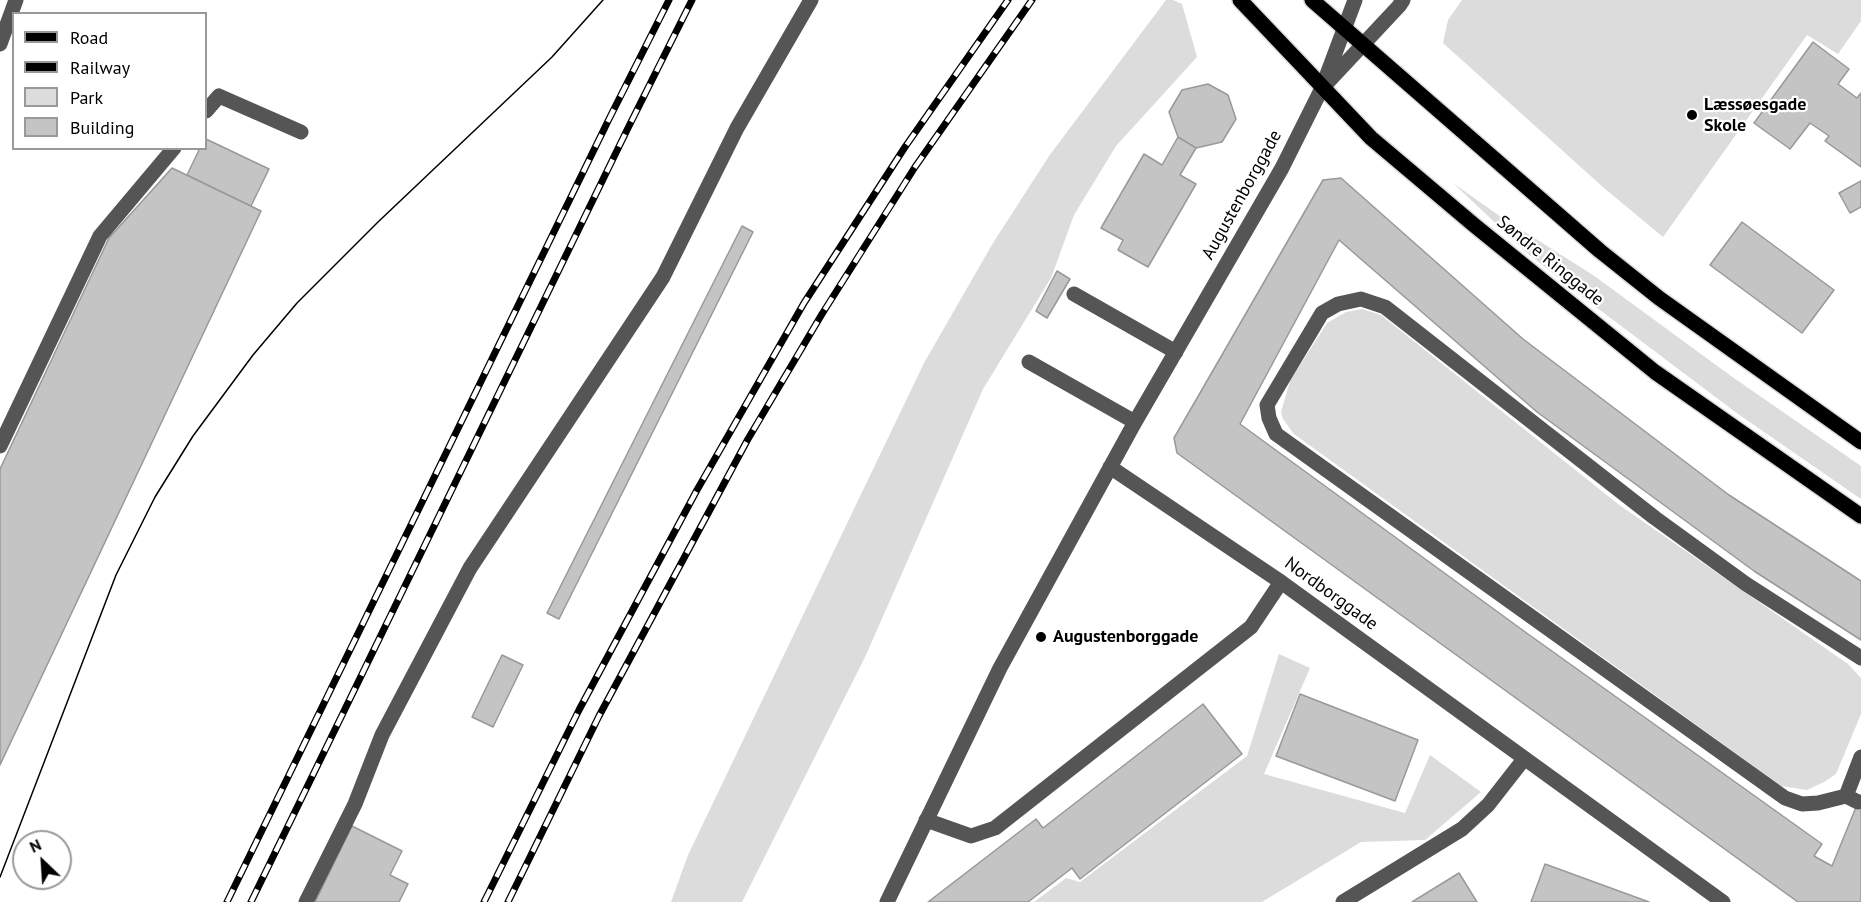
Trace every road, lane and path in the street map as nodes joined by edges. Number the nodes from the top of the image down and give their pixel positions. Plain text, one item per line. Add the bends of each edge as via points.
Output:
1 (16, 0) edge
2 (811, 0) edge
3 (1312, 0) edge
4 (1355, 0) edge
5 (1403, 0) edge
6 (1241, 1) edge
7 (1344, 29) junction
8 (0, 44) edge
9 (1362, 45) junction
10 (1322, 88) junction
11 (207, 110) edge
12 (301, 132) dead end
13 (172, 150) edge
14 (1074, 294) dead end
15 (1176, 352) junction
16 (1029, 362) dead end
17 (1135, 422) junction
18 (1861, 442) edge
19 (0, 446) edge
20 (1110, 467) junction
21 (1861, 516) edge
22 (1281, 582) junction
23 (1861, 658) edge
24 (1861, 757) edge
25 (1524, 759) junction
26 (926, 820) junction
27 (306, 902) edge
28 (887, 902) edge
29 (1343, 902) edge
30 (1723, 902) edge

1 - 8 street
2 - 27 street via 737,128 663,277 470,568 382,735 355,804
3 - 7 main road
4 - 7 street, Augustenborggade
5 - 9 street
6 - 10 main road, Søndre Ringgade
7 - 9 main road
7 - 10 street, Augustenborggade
9 - 10 street
9 - 18 main road via 1659,298
10 - 15 street, Augustenborggade via 1282,168
10 - 21 main road, Søndre Ringgade via 1371,138 1655,372
11 - 12 street via 219,96
13 - 19 street via 100,236
14 - 15 street
15 - 17 street, Augustenborggade
16 - 17 street
17 - 20 street, Augustenborggade
20 - 22 street, Nordborggade
20 - 26 street, Augustenborggade via 1000,668
22 - 25 street, Nordborggade
22 - 26 street via 1251,627 995,828 971,836
23 - 24 street via 1746,584 1655,518 1385,307 1361,299 1338,304 1322,313 1267,405 1276,434 1785,798 1802,804 1852,799
25 - 29 street via 1488,805 1462,829
25 - 30 street, Nordborggade
26 - 28 street, Augustenborggade

